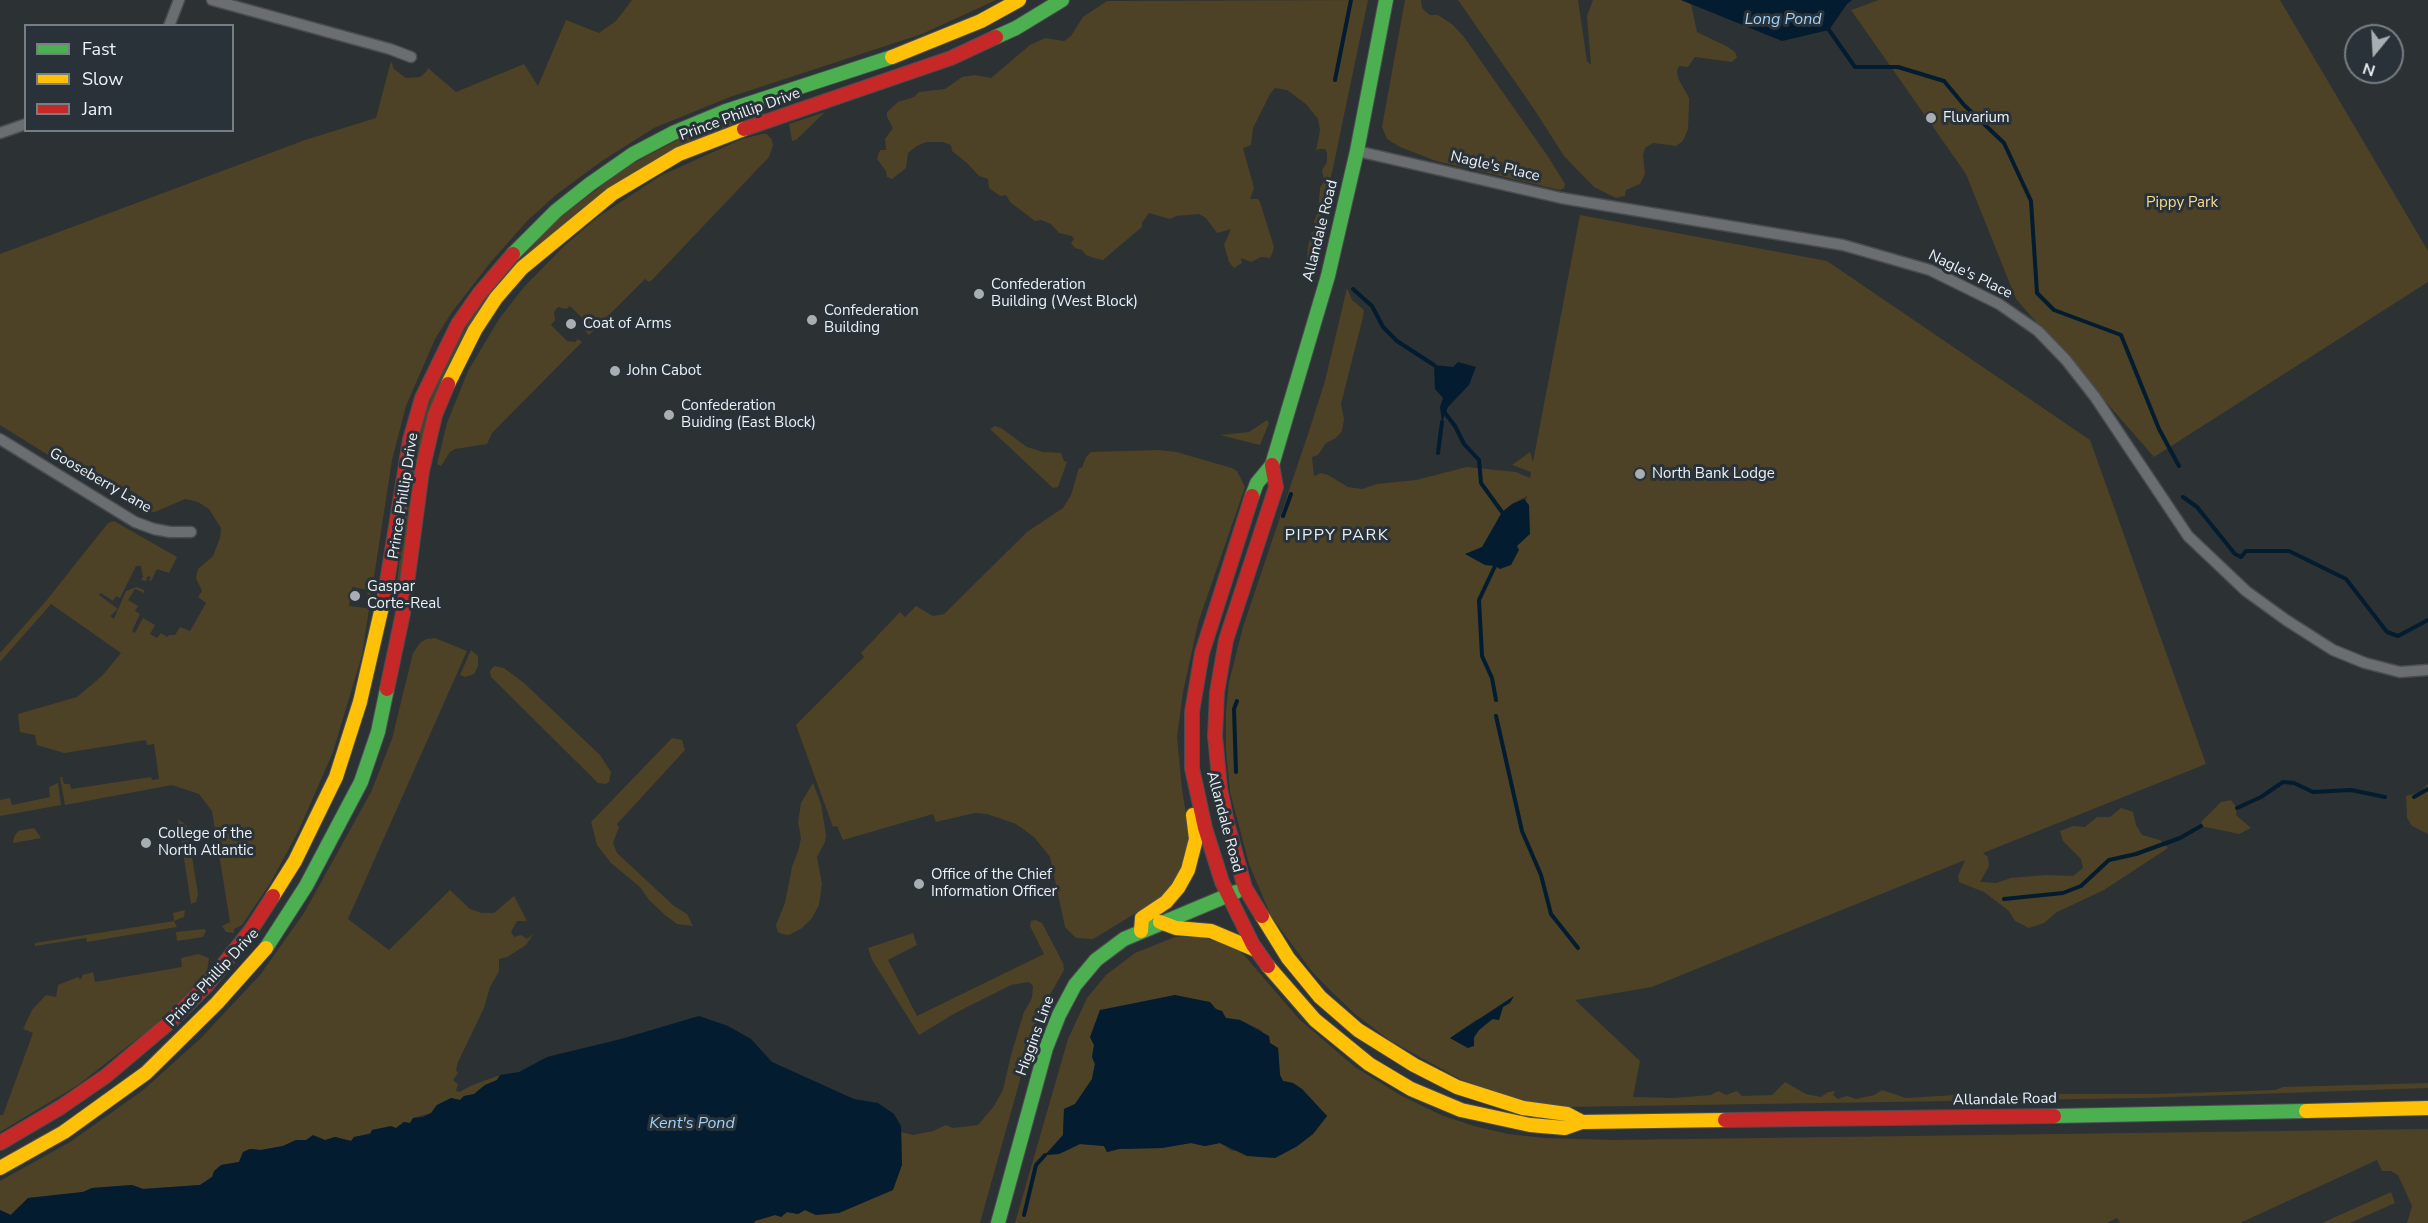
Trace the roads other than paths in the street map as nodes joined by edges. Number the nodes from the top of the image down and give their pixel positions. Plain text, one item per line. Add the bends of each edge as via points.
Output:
1 (179, 0) edge
2 (212, 0) edge
3 (1019, 0) edge
4 (1062, 0) edge
5 (1386, 0) edge
6 (170, 24) edge
7 (411, 57) dead end
8 (24, 125) edge
9 (0, 134) edge
10 (1357, 151) junction
11 (0, 439) edge
12 (1272, 465) junction
13 (190, 532) dead end
14 (2428, 670) edge
15 (1192, 768) junction
16 (1245, 888) junction
17 (1227, 895) junction
18 (1160, 922) junction
19 (1142, 931) junction
20 (1257, 950) junction
21 (2428, 1108) edge
22 (1582, 1122) junction
23 (0, 1143) edge
24 (0, 1168) edge
25 (998, 1223) edge

1 - 6 street
2 - 7 street
3 - 23 main road, Prince Phillip Drive via 939,39 726,111 673,133 633,154 590,184 522,244 451,334 422,398 410,440 385,596 360,702 336,777 295,861 251,930 207,986 170,1023 106,1076
4 - 24 main road, Prince Phillip Drive via 1016,28 951,58 679,154 612,194 522,268 475,330 435,415 422,471 403,613 378,732 361,782 306,886 261,955 146,1073 64,1132
5 - 10 main road, Allandale Road
8 - 9 street
10 - 12 main road, Allandale Road via 1328,276
10 - 14 street, Nagle's Place via 1561,198 1843,245 1930,270 1999,304 2038,331 2095,397 2188,536 2246,591 2333,650 2400,672
11 - 13 street, Gooseberry Lane via 135,522 162,531
12 - 15 main road, Allandale Road via 1255,489 1206,636 1192,712
12 - 16 main road, Allandale Road via 1276,488 1226,640 1217,703 1215,736 1222,805
15 - 17 main road, Allandale Road via 1205,828
15 - 19 main road via 1188,776 1196,830 1194,850 1184,880 1166,902 1142,918
16 - 17 main road, Higgins Line
16 - 22 main road, Allandale Road via 1288,958 1320,997 1358,1030 1457,1087 1523,1108 1568,1114
17 - 18 main road, Higgins Line
17 - 20 main road, Allandale Road
18 - 19 main road, Higgins Line
18 - 20 main road via 1176,928 1211,931
19 - 25 main road, Higgins Line via 1096,960 1075,985 1059,1015 1046,1048
20 - 22 main road, Allandale Road via 1315,1020 1369,1064 1411,1089 1461,1110 1508,1121 1565,1128
21 - 22 main road, Allandale Road

